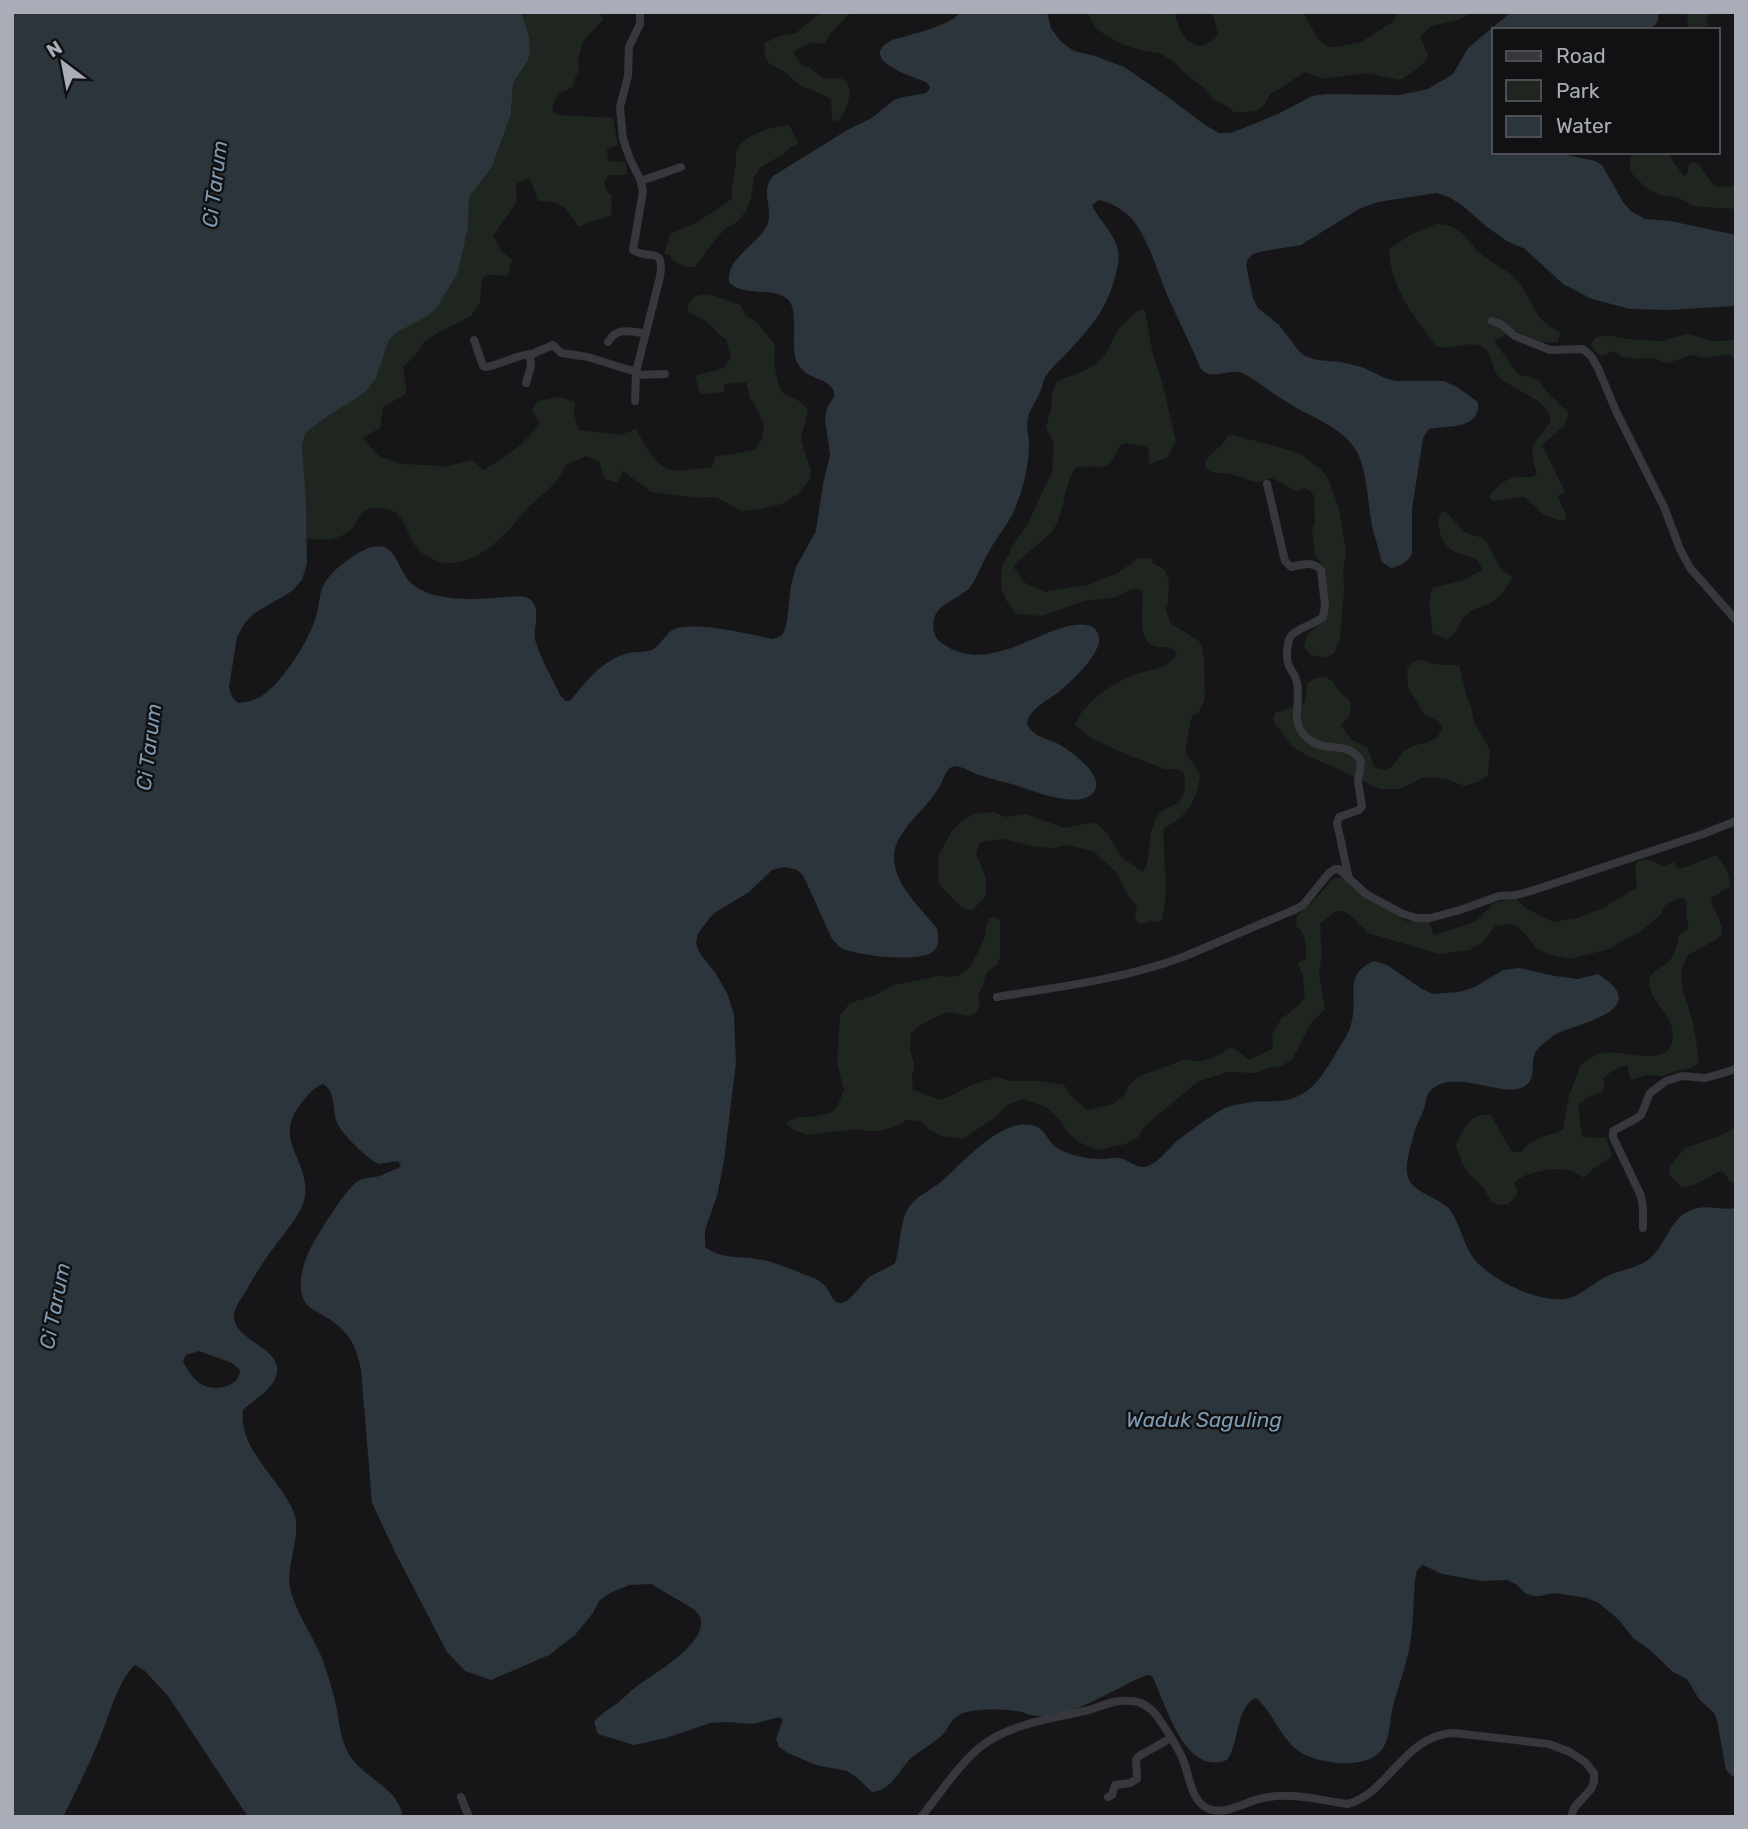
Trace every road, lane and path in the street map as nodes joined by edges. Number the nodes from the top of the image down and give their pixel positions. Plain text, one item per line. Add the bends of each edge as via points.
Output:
1 (639, 12) edge
2 (681, 167) dead end
3 (641, 181) junction
4 (1492, 321) dead end
5 (645, 332) junction
6 (474, 340) dead end
7 (608, 342) dead end
8 (531, 354) junction
9 (636, 374) junction
10 (665, 374) dead end
11 (526, 383) dead end
12 (635, 401) dead end
13 (1267, 484) dead end
14 (1736, 620) edge
15 (1736, 821) edge
16 (1349, 879) junction
17 (997, 997) dead end
18 (1736, 1069) edge
19 (1643, 1228) dead end
20 (1171, 1738) junction
21 (461, 1797) dead end
22 (1108, 1797) dead end
23 (469, 1817) edge
24 (921, 1817) edge
25 (1571, 1817) edge

1 - 3 street via 620,107 625,147
2 - 3 street
3 - 5 street via 632,250 660,257 662,263
4 - 14 street via 1515,336 1550,349 1583,349 1591,356 1690,568
5 - 7 street via 618,331
5 - 9 street
6 - 8 street via 485,367
8 - 9 street via 554,345 561,353 589,357
8 - 11 street
9 - 10 street
9 - 12 street
13 - 16 street via 1284,561 1292,567 1314,564 1321,570 1323,617 1290,638 1287,661 1298,685 1297,723 1313,742 1349,749 1361,761 1362,806 1339,817 1337,823
15 - 16 street via 1531,891 1430,918 1401,913
16 - 17 street via 1339,869 1332,870 1296,909 1164,964
18 - 19 street via 1706,1079 1671,1078 1650,1093 1641,1115 1613,1131 1641,1196
20 - 22 street via 1139,1756 1137,1779 1116,1784
20 - 24 street via 1150,1708 1129,1700 1042,1721 979,1748
20 - 25 street via 1196,1797 1204,1807 1216,1811 1293,1795 1354,1803 1409,1754 1441,1734 1549,1744 1579,1757 1594,1773 1591,1789
21 - 23 street

